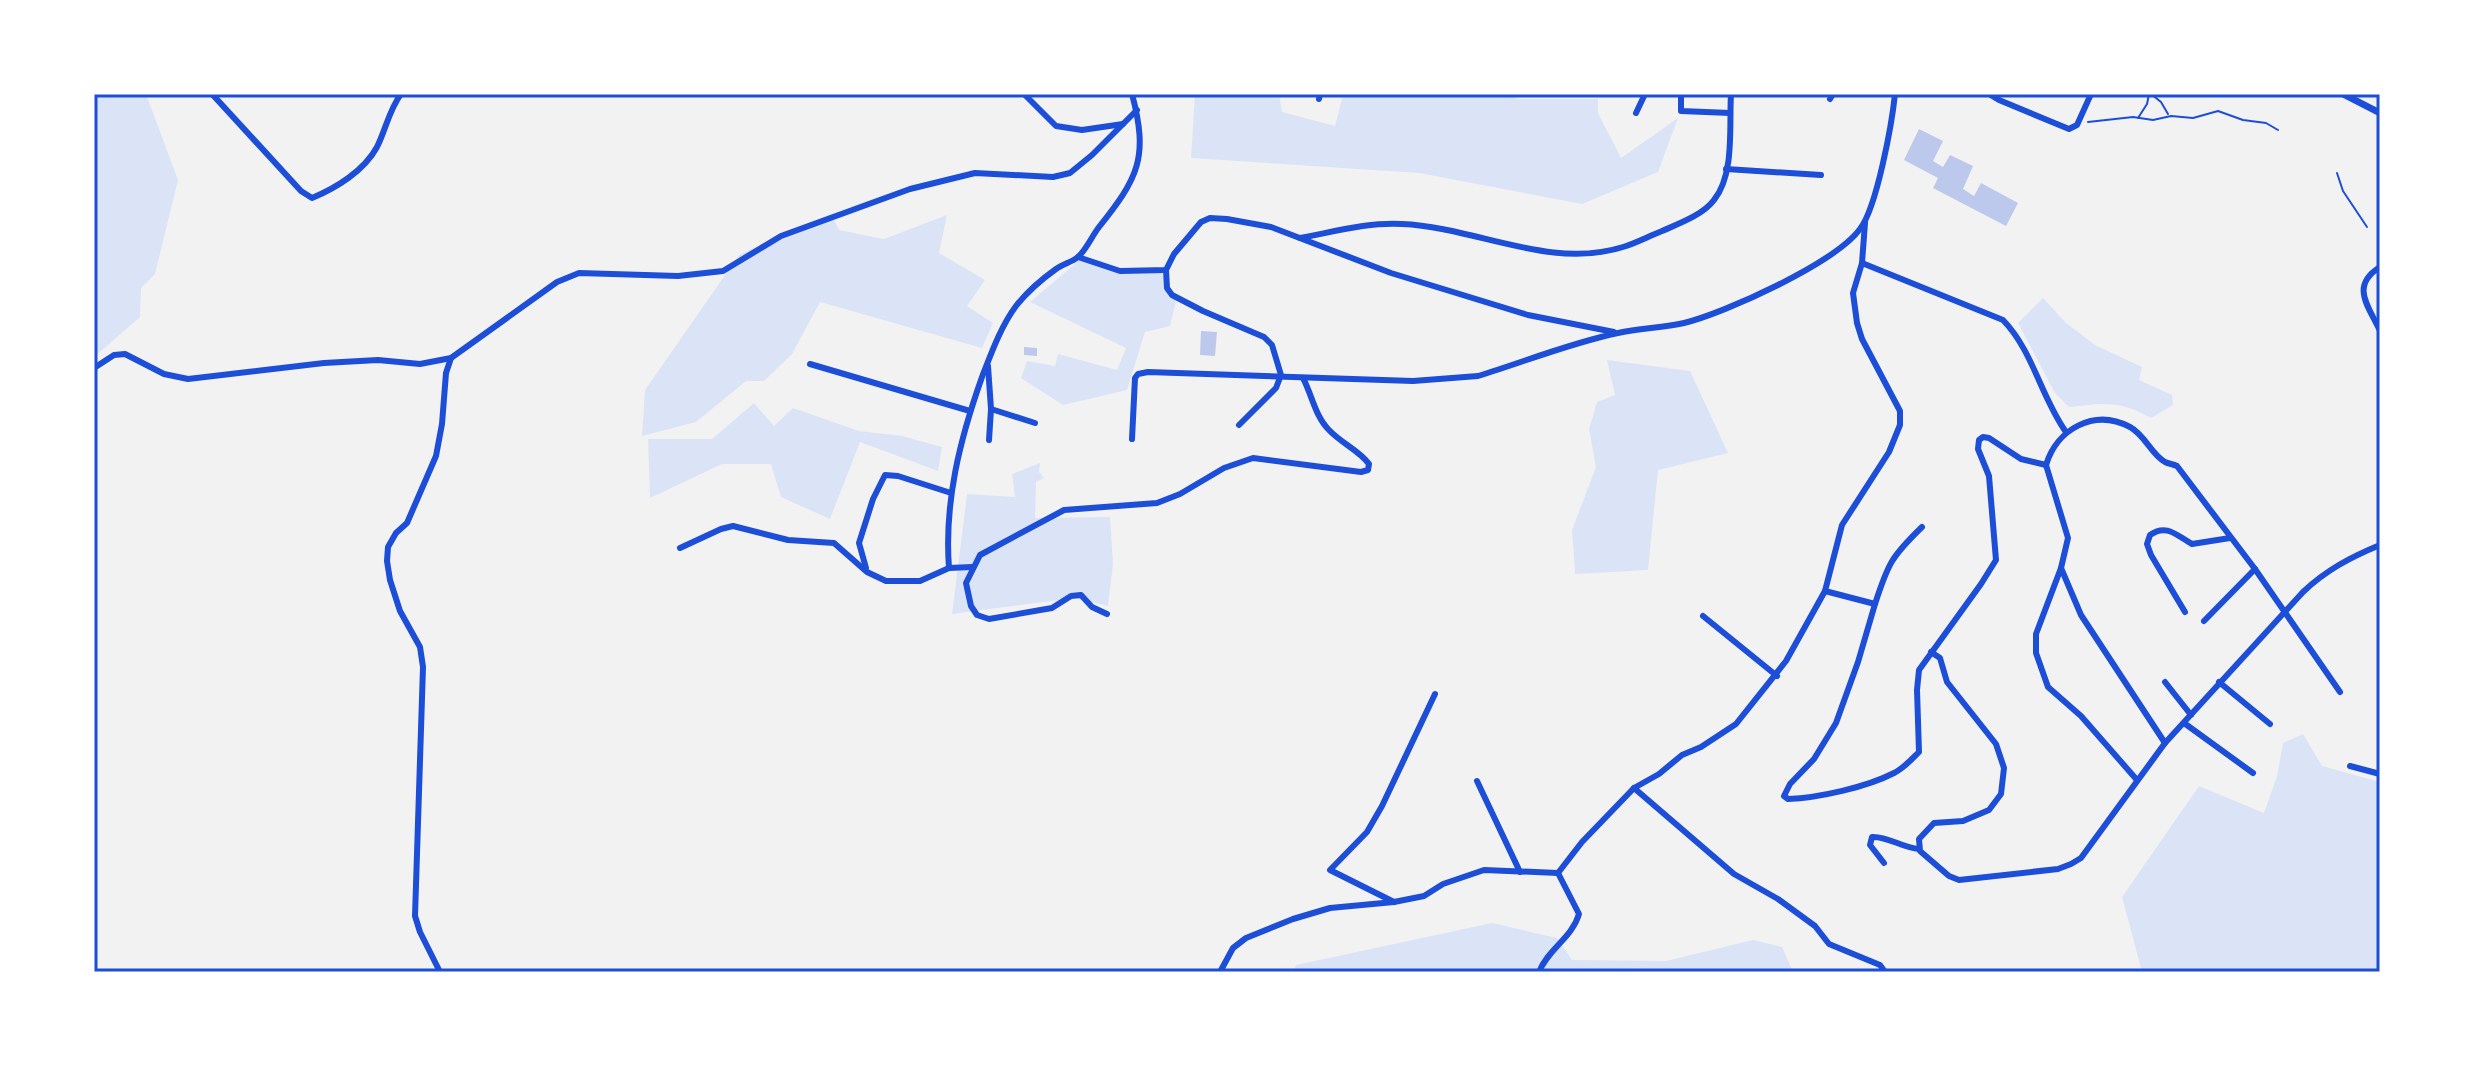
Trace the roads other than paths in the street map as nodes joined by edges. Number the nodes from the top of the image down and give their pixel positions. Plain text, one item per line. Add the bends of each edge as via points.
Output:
1 (212, 94) edge
2 (389, 94) edge
3 (1024, 94) edge
4 (1132, 94) edge
5 (1645, 94) edge
6 (1681, 94) edge
7 (1731, 94) edge
8 (1895, 94) edge
9 (1989, 94) edge
10 (2091, 94) edge
11 (2343, 94) edge
12 (400, 96) edge
13 (1137, 110) junction
14 (1636, 113) dead end
15 (1730, 113) junction
16 (2380, 113) edge
17 (1123, 124) junction
18 (1726, 169) junction
19 (1821, 175) dead end
20 (1866, 219) junction
21 (1299, 238) junction
22 (1078, 257) junction
23 (1862, 263) junction
24 (2380, 267) edge
25 (1166, 270) junction
26 (2380, 331) edge
27 (1618, 333) junction
28 (451, 358) junction
29 (987, 363) junction
30 (810, 364) dead end
31 (94, 368) edge
32 (1281, 375) junction
33 (1303, 378) junction
34 (991, 409) junction
35 (970, 411) junction
36 (1035, 423) dead end
37 (1239, 425) dead end
38 (2066, 432) junction
39 (1132, 439) dead end
40 (989, 440) dead end
41 (2046, 465) junction
42 (951, 493) junction
43 (1922, 527) dead end
44 (2230, 538) junction
45 (2380, 545) edge
46 (680, 548) dead end
47 (972, 567) junction
48 (949, 568) junction
49 (2061, 568) junction
50 (2255, 569) junction
51 (867, 572) junction
52 (1825, 591) junction
53 (1875, 604) junction
54 (2185, 612) dead end
55 (2285, 613) junction
56 (1107, 614) dead end
57 (1703, 616) dead end
58 (2204, 621) dead end
59 (1931, 652) junction
60 (1777, 676) junction
61 (2165, 682) dead end
62 (2219, 682) junction
63 (2340, 692) dead end
64 (1435, 694) dead end
65 (2191, 715) junction
66 (2184, 723) junction
67 (2270, 724) dead end
68 (2165, 743) junction
69 (2350, 766) dead end
70 (2253, 773) dead end
71 (2380, 774) edge
72 (2137, 780) junction
73 (1477, 781) dead end
74 (1634, 788) junction
75 (1919, 849) junction
76 (1884, 863) dead end
77 (1520, 872) junction
78 (1558, 873) junction
79 (1394, 902) junction
80 (440, 972) edge
81 (1220, 972) edge
82 (1539, 972) edge
83 (1885, 972) edge

1 - 12 street via 312,198 363,165 377,148
2 - 12 street
3 - 17 street via 1056,126 1082,130
4 - 13 street
5 - 14 street
6 - 15 street via 1681,111
7 - 15 street
8 - 20 street
9 - 10 street via 2065,128 2079,122
11 - 16 street
13 - 17 street
13 - 22 street via 1139,163 1134,178
15 - 18 street
17 - 28 street via 1070,173 975,173 910,189 781,236 723,271 678,276 579,273 557,282
18 - 19 street
18 - 21 street via 1714,201 1622,248 1559,253 1380,223
20 - 23 street
20 - 27 street via 1831,253 1750,299 1700,319
21 - 25 street via 1271,227 1210,218 1189,235
21 - 27 street via 1528,315
22 - 25 street via 1120,271
22 - 29 street via 1015,307
23 - 38 street via 2002,319 2018,339
23 - 52 street via 1853,293 1857,323 1900,411 1900,425 1889,452 1842,525
24 - 26 street via 2365,279 2363,290
25 - 32 street via 1172,295 1269,340
27 - 33 street via 1478,376 1413,381
28 - 31 street via 420,364 324,363 188,379 164,374 125,354
28 - 80 street via 436,456 412,514 388,547 387,561 400,611 420,647 415,916
29 - 34 street
29 - 35 street
30 - 35 street
32 - 33 street
32 - 37 street via 1276,388
32 - 39 street via 1138,374
33 - 47 street via 1322,422 1366,459 1368,470 1247,459 1157,503 1064,510 980,555
34 - 36 street
34 - 40 street
35 - 42 street
38 - 41 street
38 - 44 street via 2103,419 2133,429 2164,461 2177,466
41 - 49 street via 2068,538
41 - 59 street via 2021,459 1989,438 1979,440 1978,452 1989,476 1996,560
42 - 48 street
42 - 51 street via 885,475 859,543
43 - 53 street via 1895,553
44 - 50 street
44 - 54 street via 2192,544 2170,531 2150,535 2151,555
45 - 55 street via 2323,574
46 - 51 street via 721,529 742,527 788,540 834,543
47 - 48 street
47 - 56 street via 966,583 977,615 989,619 1033,612 1081,595
48 - 51 street via 920,581 886,581
49 - 68 street via 2081,615
49 - 72 street via 2036,634 2039,665 2051,691 2081,716
50 - 55 street
50 - 58 street
52 - 53 street
52 - 60 street
53 - 59 street via 1836,723 1814,759 1790,784 1786,798 1879,779 1912,760 1919,748 1918,674
55 - 62 street
55 - 63 street
57 - 60 street
59 - 75 street via 1940,658 1947,682 1996,744 2004,778 2001,794 1989,810 1963,821 1934,823 1921,835
60 - 74 street via 1736,724
61 - 65 street
62 - 65 street
62 - 67 street
64 - 79 street via 1367,832 1330,870
65 - 66 street
66 - 68 street
66 - 70 street
68 - 72 street
69 - 71 street
72 - 75 street via 2081,858 2063,868 1955,880
73 - 77 street
74 - 78 street
74 - 83 street via 1734,874 1815,926 1829,944 1867,958
75 - 76 street via 1873,836 1870,845
77 - 78 street
77 - 79 street via 1484,870 1424,896
78 - 82 street via 1579,914 1573,930
79 - 81 street via 1330,908 1293,919 1246,938 1233,948

